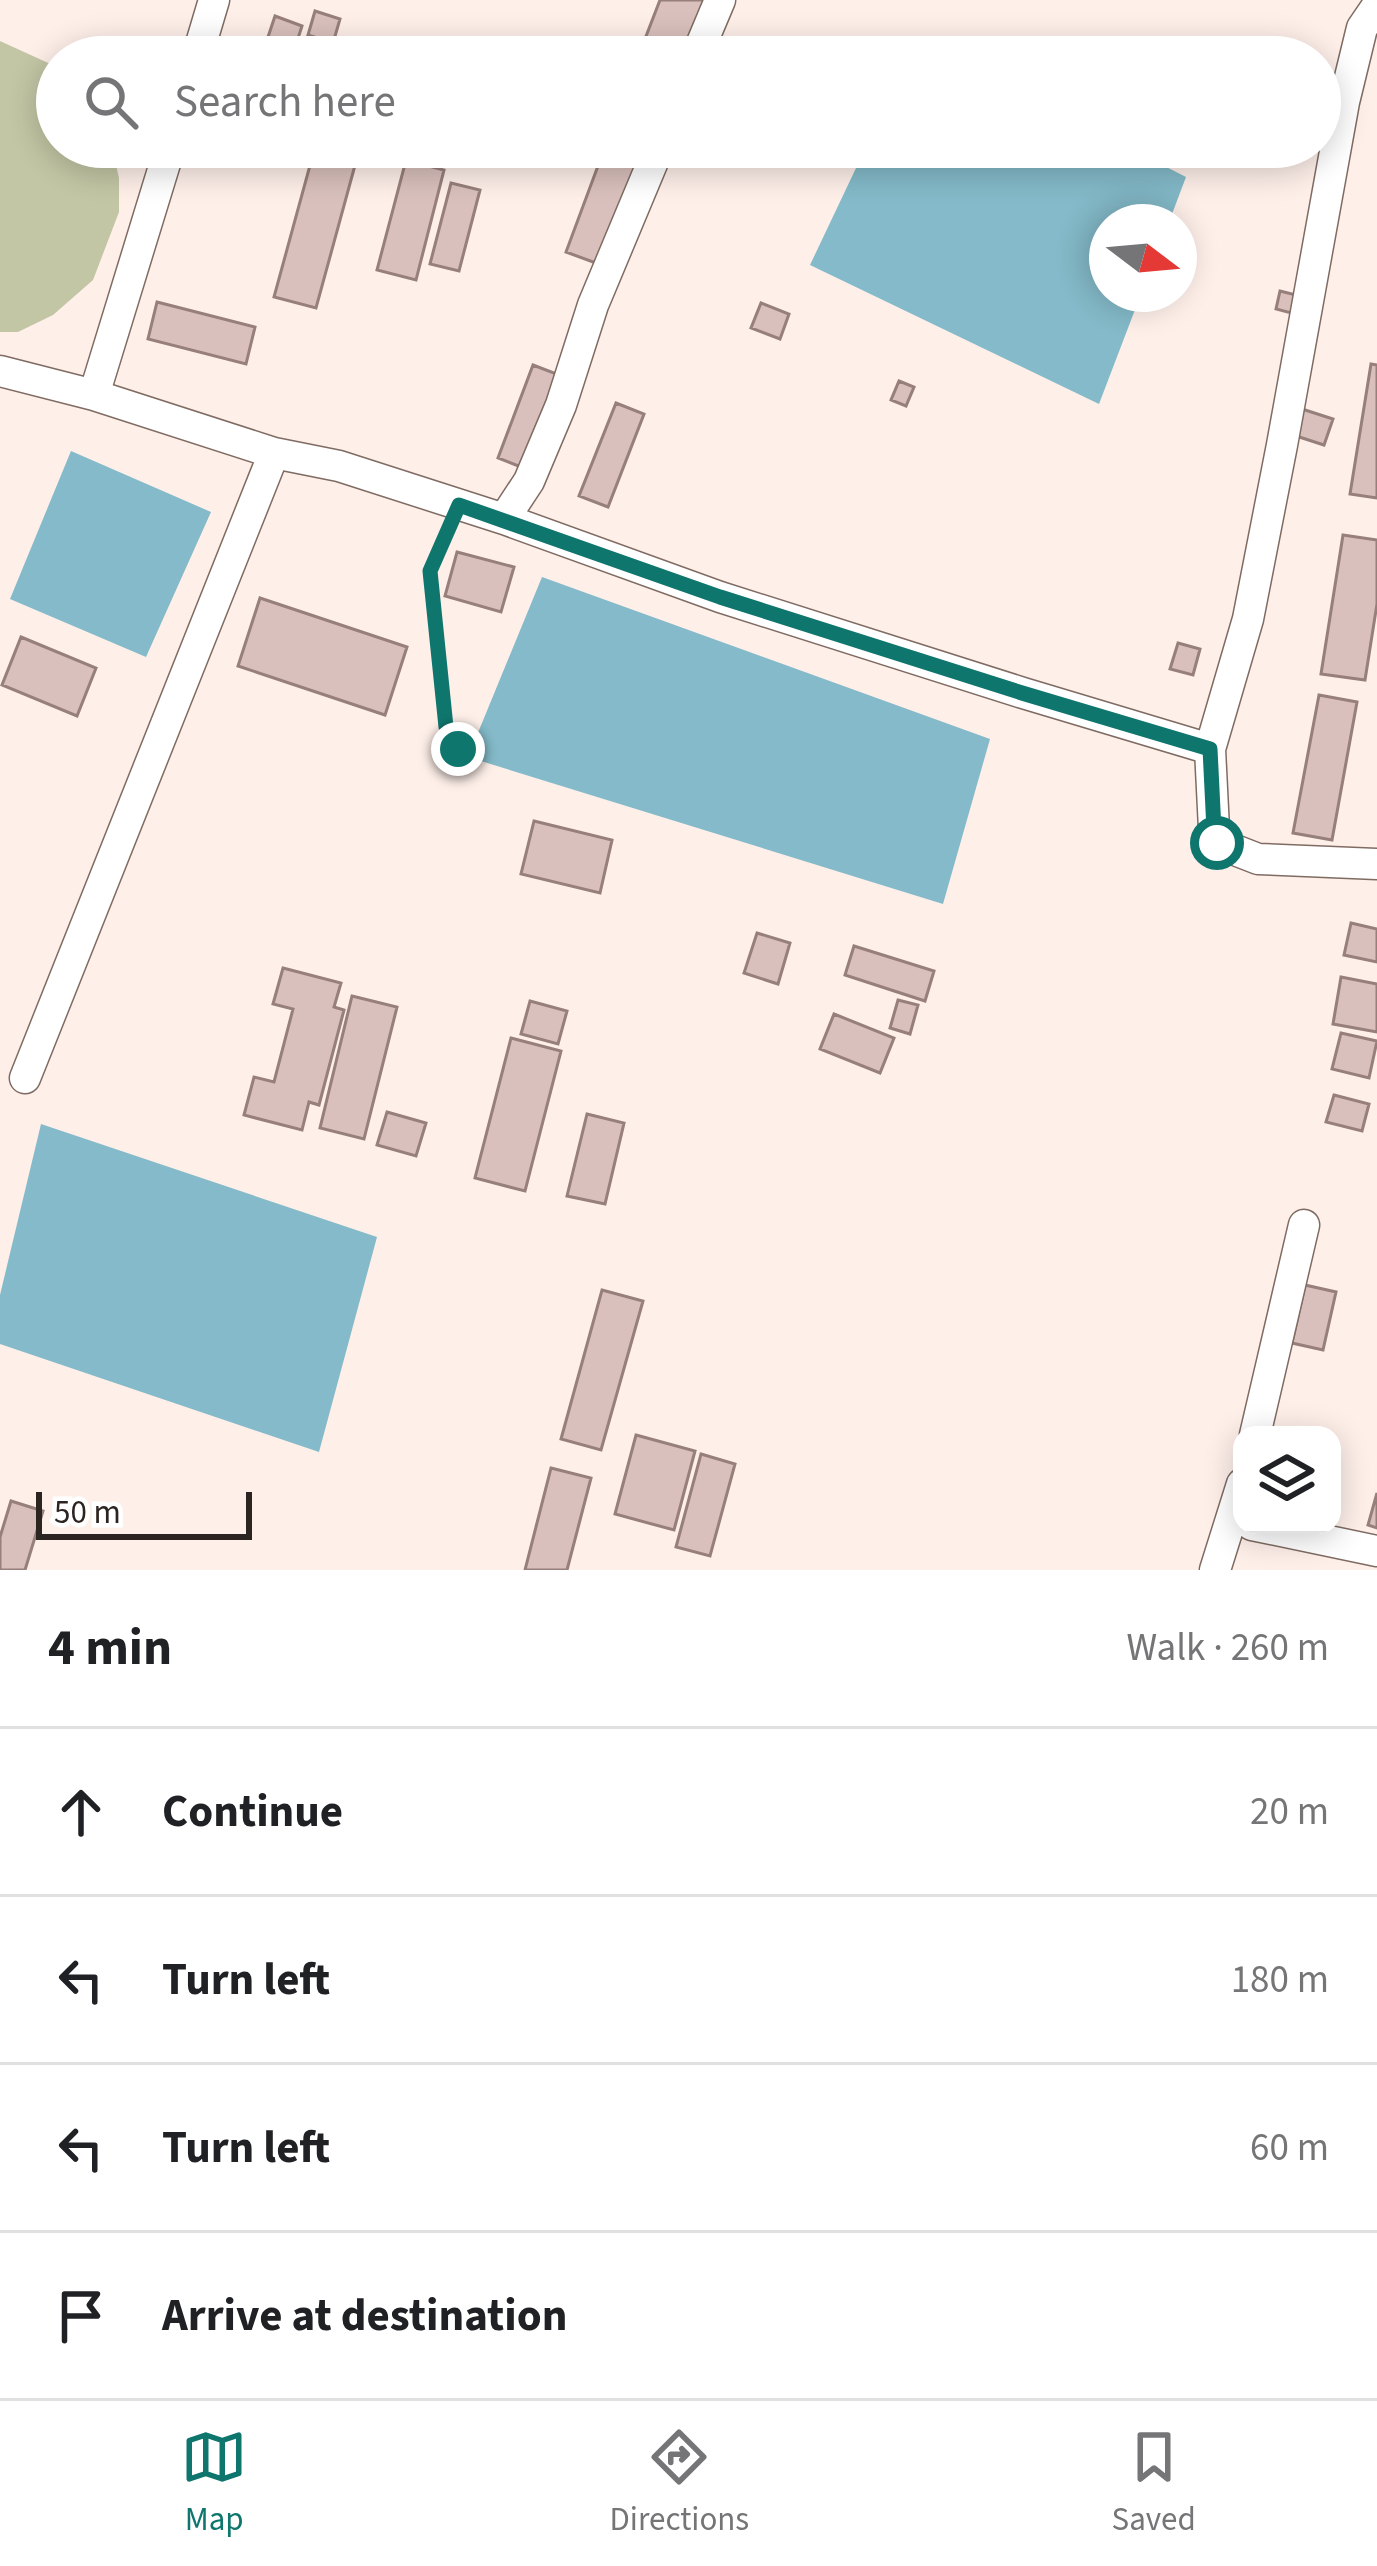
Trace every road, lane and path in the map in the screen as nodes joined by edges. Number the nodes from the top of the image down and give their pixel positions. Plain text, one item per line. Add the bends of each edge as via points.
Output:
1 (214, 0) edge
2 (720, 0) edge
3 (1377, 5) edge
4 (203, 36) edge
5 (705, 36) edge
6 (1341, 119) edge
7 (164, 168) edge
8 (650, 168) edge
9 (1332, 168) edge
10 (0, 371) edge
11 (94, 395) junction
12 (274, 453) junction
13 (459, 505) junction
14 (504, 519) junction
15 (458, 749) dead end
16 (1210, 749) junction
17 (1377, 864) edge
18 (25, 1078) dead end
19 (1304, 1225) dead end
20 (1257, 1426) edge
21 (1236, 1534) edge
22 (1295, 1534) edge
23 (1377, 1551) edge
24 (1215, 1570) edge

1 - 4 street
2 - 5 street
3 - 6 street via 1362,28
7 - 11 street
8 - 14 street via 529,481
9 - 16 street via 1248,619
10 - 11 street
11 - 12 street
12 - 13 street
12 - 18 street
13 - 14 street
13 - 15 path via 430,571 446,727
14 - 16 street via 720,597
16 - 17 street via 1217,843 1258,859
19 - 20 street
21 - 24 street
22 - 23 street

